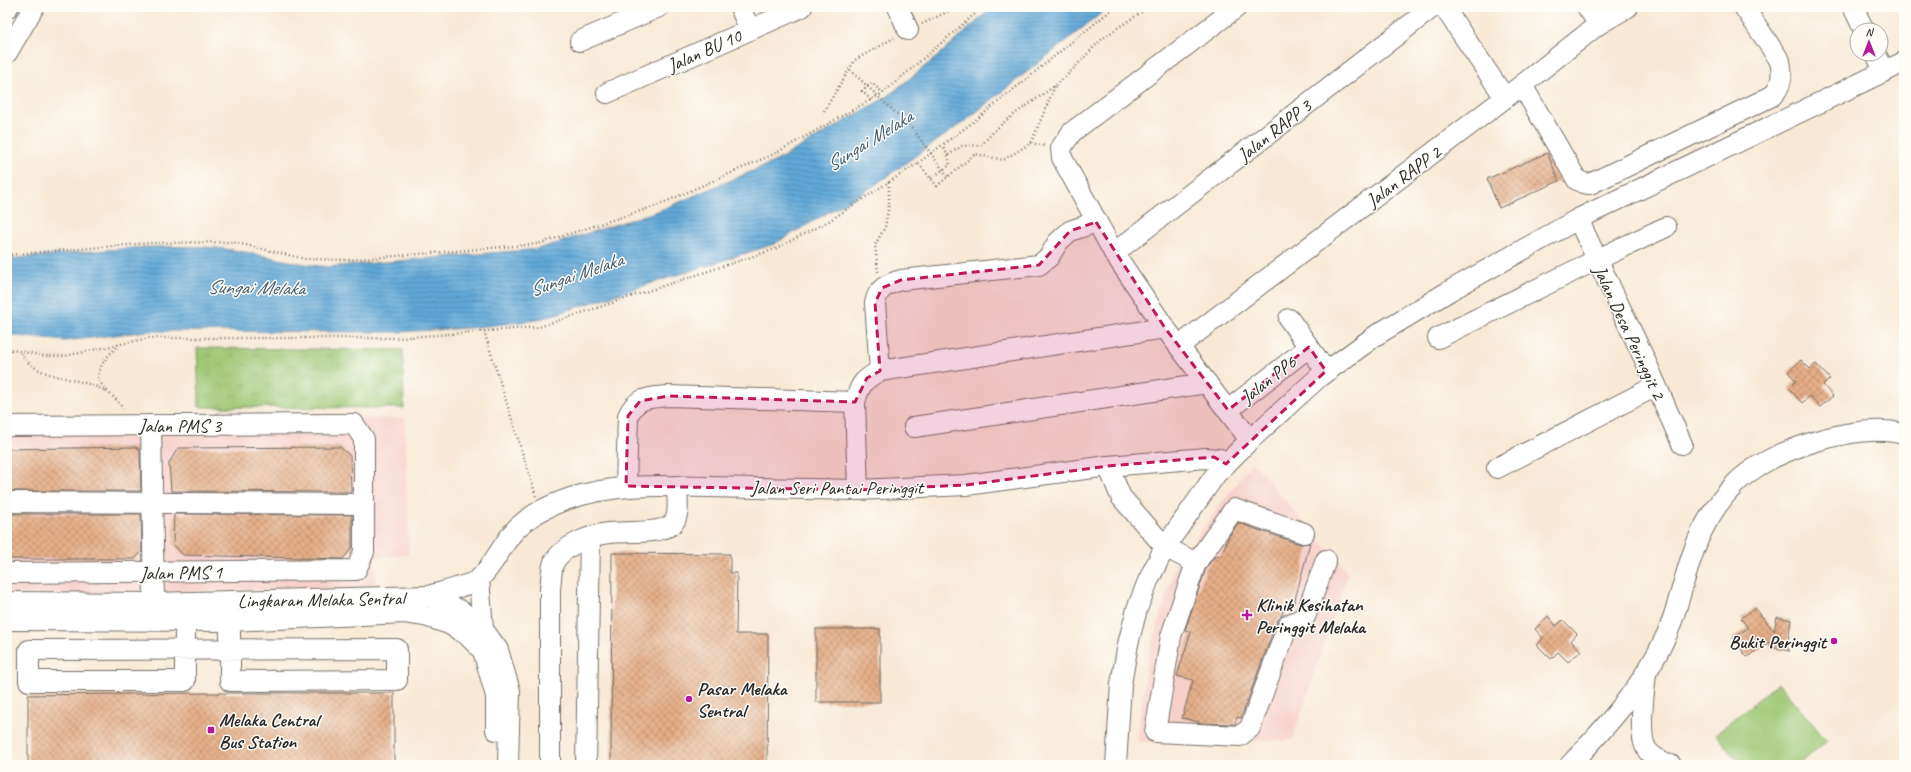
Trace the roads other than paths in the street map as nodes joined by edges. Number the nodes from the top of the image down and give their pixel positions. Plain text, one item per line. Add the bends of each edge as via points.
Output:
1 (34, 7) edge
2 (659, 7) edge
3 (740, 7) edge
4 (802, 7) edge
5 (898, 7) edge
6 (1237, 7) edge
7 (1433, 7) edge
8 (1444, 7) edge
9 (1587, 7) edge
10 (1628, 7) edge
11 (1744, 7) edge
12 (1853, 7) edge
13 (1860, 22) edge
14 (1599, 24) junction
15 (750, 30) junction
16 (908, 30) road end
17 (580, 41) dead end
18 (7, 53) edge
19 (1904, 62) edge
20 (1880, 63) edge
21 (1522, 86) junction
22 (607, 94) dead end
23 (1505, 98) junction
24 (1578, 219) junction
25 (1096, 222) junction
26 (1666, 227) dead end
27 (1114, 253) junction
28 (1596, 260) junction
29 (1290, 319) dead end
30 (1165, 328) junction
31 (1438, 338) dead end
32 (1179, 346) junction
33 (1309, 347) junction
34 (880, 371) junction
35 (1326, 371) junction
36 (1206, 383) junction
37 (1656, 386) junction
38 (855, 402) junction
39 (1228, 410) junction
40 (151, 425) junction
41 (7, 426) edge
42 (914, 427) dead end
43 (1904, 434) edge
44 (1250, 440) junction
45 (1682, 444) dead end
46 (1226, 464) junction
47 (1108, 466) junction
48 (1497, 468) dead end
49 (626, 486) junction
50 (677, 486) junction
51 (858, 490) junction
52 (7, 502) edge
53 (152, 502) junction
54 (363, 504) junction
55 (1304, 533) dead end
56 (590, 539) junction
57 (1165, 547) junction
58 (1326, 560) dead end
59 (1196, 563) junction
60 (153, 572) junction
61 (7, 573) edge
62 (480, 580) junction
63 (429, 596) junction
64 (7, 602) edge
65 (154, 603) junction
66 (7, 620) edge
67 (185, 621) junction
68 (230, 621) junction
69 (483, 629) junction
70 (185, 650) junction
71 (230, 650) junction
72 (1646, 672) junction
73 (496, 765) edge
74 (508, 765) edge
75 (550, 765) edge
76 (586, 765) edge
77 (1116, 765) edge
78 (1570, 765) edge
79 (1671, 765) edge

1 - 18 street
2 - 17 street
3 - 15 street
4 - 15 street, Jalan BU 10
5 - 16 street
6 - 25 street via 1065,140 1062,158
7 - 27 street, Jalan RAPP 3
8 - 23 street
9 - 14 street
10 - 14 street, Jalan RAPP 2
11 - 21 street via 1780,61 1782,81 1778,91 1590,184 1577,180
12 - 13 street
14 - 21 street, Jalan RAPP 2
15 - 22 street, Jalan BU 10
19 - 20 street
20 - 24 street
21 - 23 street, Jalan RAPP 2
23 - 32 street, Jalan RAPP 2
24 - 28 street, Jalan Desa Peringgit 2
24 - 35 street via 1378,334
25 - 27 street
25 - 34 street via 1070,231 1058,242 1049,257 1038,265 901,280 882,288 875,303
26 - 28 street
27 - 30 street
28 - 31 street
28 - 37 street, Jalan Desa Peringgit 2
29 - 33 street
30 - 32 street
30 - 34 street
32 - 36 street
33 - 35 street
33 - 39 street, Jalan PP6
34 - 38 street via 867,378 859,388
35 - 44 street
36 - 39 street
36 - 42 street
37 - 45 street, Jalan Desa Peringgit 2
37 - 48 street
38 - 49 street via 668,396 640,401 628,416
38 - 51 street
39 - 44 street
40 - 41 street, Jalan PMS 3
40 - 53 street
40 - 54 street, Jalan PMS 3 via 354,424 364,439
43 - 72 street via 1887,430 1840,434 1798,447 1764,463 1738,481 1717,504 1702,531 1667,634
44 - 46 street
46 - 47 street, Jalan Seri Pantai Peringgit via 1214,457
46 - 57 street via 1216,474
47 - 51 street, Jalan Seri Pantai Peringgit via 966,485
47 - 57 street via 1122,497
49 - 50 street, Jalan Seri Pantai Peringgit
49 - 62 street, Jalan Seri Pantai Peringgit via 576,497 531,517 513,533
50 - 51 street, Jalan Seri Pantai Peringgit
50 - 56 street via 677,514 669,527 659,530 608,533
52 - 53 street
53 - 54 street
53 - 60 street
54 - 60 street, Jalan PMS 1 via 364,552 356,570
55 - 59 street via 1234,509
56 - 75 street via 567,548 554,563 550,589
56 - 76 street
57 - 59 street
57 - 77 street via 1137,609 1128,644 1121,684
58 - 59 street via 1305,617 1288,625 1250,728 1240,736 1156,732 1171,636
60 - 61 street, Jalan PMS 1
60 - 65 street
62 - 63 street
62 - 69 street
63 - 65 street, Lingkaran Melaka Sentral
63 - 69 street, Lingkaran Melaka Sentral via 460,610
64 - 65 street, Lingkaran Melaka Sentral
66 - 67 street, Lingkaran Melaka Sentral
67 - 68 street, Lingkaran Melaka Sentral
67 - 70 street
68 - 71 street
68 - 73 street, Lingkaran Melaka Sentral via 405,613 425,616 448,624 467,635 482,651 496,696
69 - 74 street, Lingkaran Melaka Sentral via 498,650 510,691
70 - 70 street via 29,650 29,681 185,681
70 - 71 street
71 - 71 street via 230,681 396,680 396,649
72 - 78 street via 1616,715
72 - 79 street via 1642,738 1647,751

